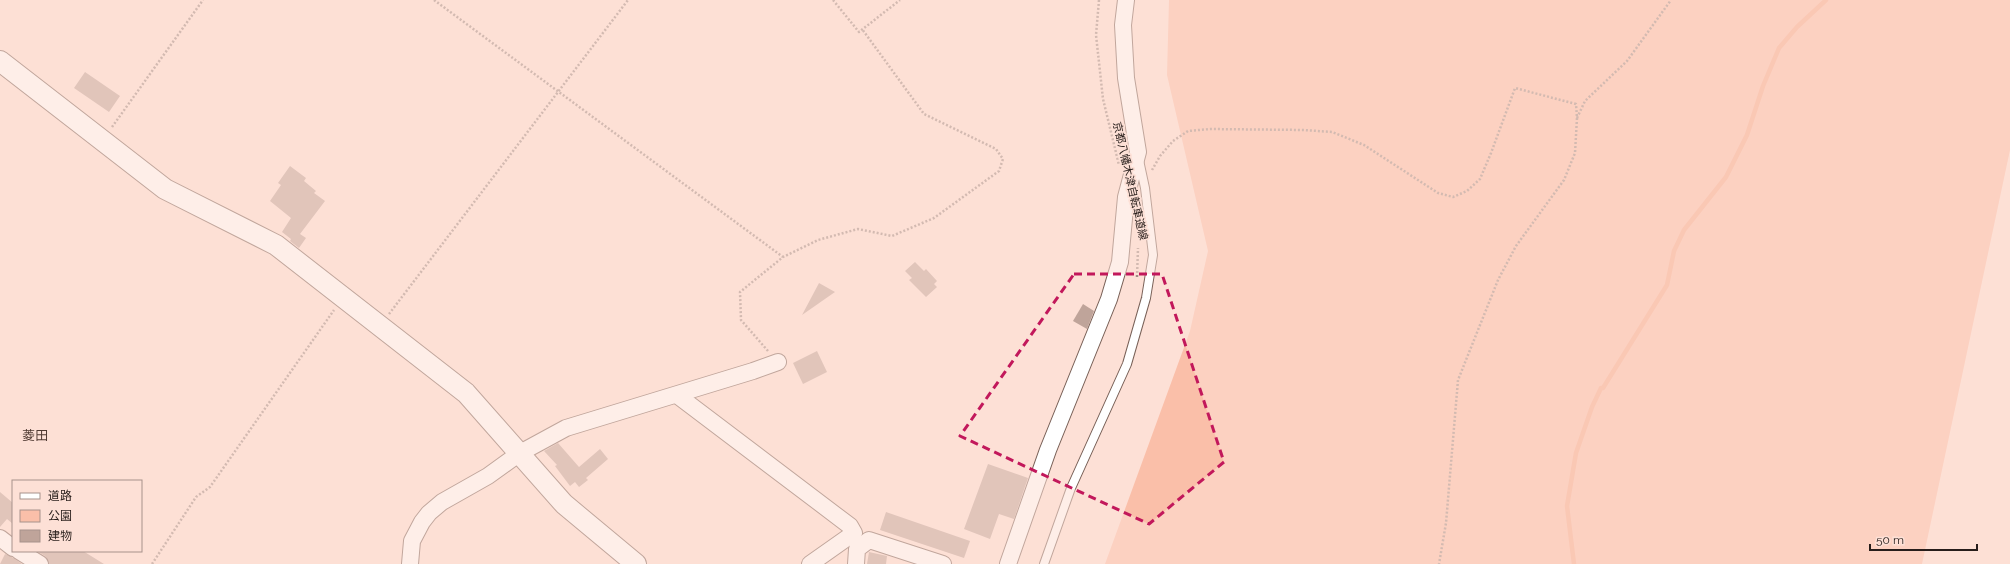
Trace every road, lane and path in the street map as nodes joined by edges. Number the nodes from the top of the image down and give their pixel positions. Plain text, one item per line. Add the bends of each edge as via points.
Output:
1 (203, 0) edge
2 (434, 0) edge
3 (628, 0) edge
4 (833, 0) edge
5 (900, 0) edge
6 (1099, 0) edge
7 (1126, 0) edge
8 (1671, 0) edge
9 (862, 29) junction
10 (0, 61) edge
11 (558, 92) junction
12 (1577, 118) junction
13 (102, 141) junction
14 (1138, 152) junction
15 (1119, 167) dead end
16 (1145, 188) junction
17 (1138, 242) dead end
18 (783, 257) junction
19 (1137, 284) dead end
20 (343, 297) junction
21 (380, 326) junction
22 (778, 362) joint
23 (677, 395) junction
24 (520, 453) junction
25 (854, 533) junction
26 (869, 540) junction
27 (21, 552) edge
28 (40, 564) edge
29 (152, 564) edge
30 (410, 564) edge
31 (636, 564) edge
32 (810, 564) edge
33 (856, 564) edge
34 (943, 564) edge
35 (1008, 564) edge
36 (1044, 564) edge
37 (1439, 564) edge

1 - 13 path
2 - 11 path
3 - 11 path
4 - 9 path via 859,32
5 - 9 path
6 - 15 path, 京都八幡木津自転車道線 via 1096,35 1103,99
7 - 14 street via 1123,25 1126,78
8 - 12 path via 1627,61 1585,101
9 - 18 path via 924,114 996,148 1003,159 999,171 934,218 892,236 858,229 818,240
10 - 13 street
11 - 18 path
11 - 21 path
12 - 16 path via 1576,104 1515,88 1480,179 1467,191 1453,197 1438,194 1364,145 1332,132 1304,130 1188,131 1173,141 1160,156
12 - 37 path via 1575,153 1564,180 1516,246 1498,280 1458,380 1446,523
13 - 20 street via 164,189 276,245
14 - 16 lane
14 - 35 street via 1126,197 1120,262 1109,298 1048,450
16 - 36 lane via 1152,255 1146,298 1127,364 1071,488
17 - 19 path, 京都八幡木津自転車道線
18 - 22 path via 740,292 741,320
20 - 21 street
20 - 29 path via 210,487 196,497
21 - 24 street via 466,393
22 - 23 street
23 - 24 street via 566,428
23 - 25 street via 850,526
24 - 30 street via 488,476 442,502 429,513 412,541
24 - 31 street via 564,504
25 - 26 street
25 - 32 street
26 - 33 street via 857,549
26 - 34 street
27 - 28 street

